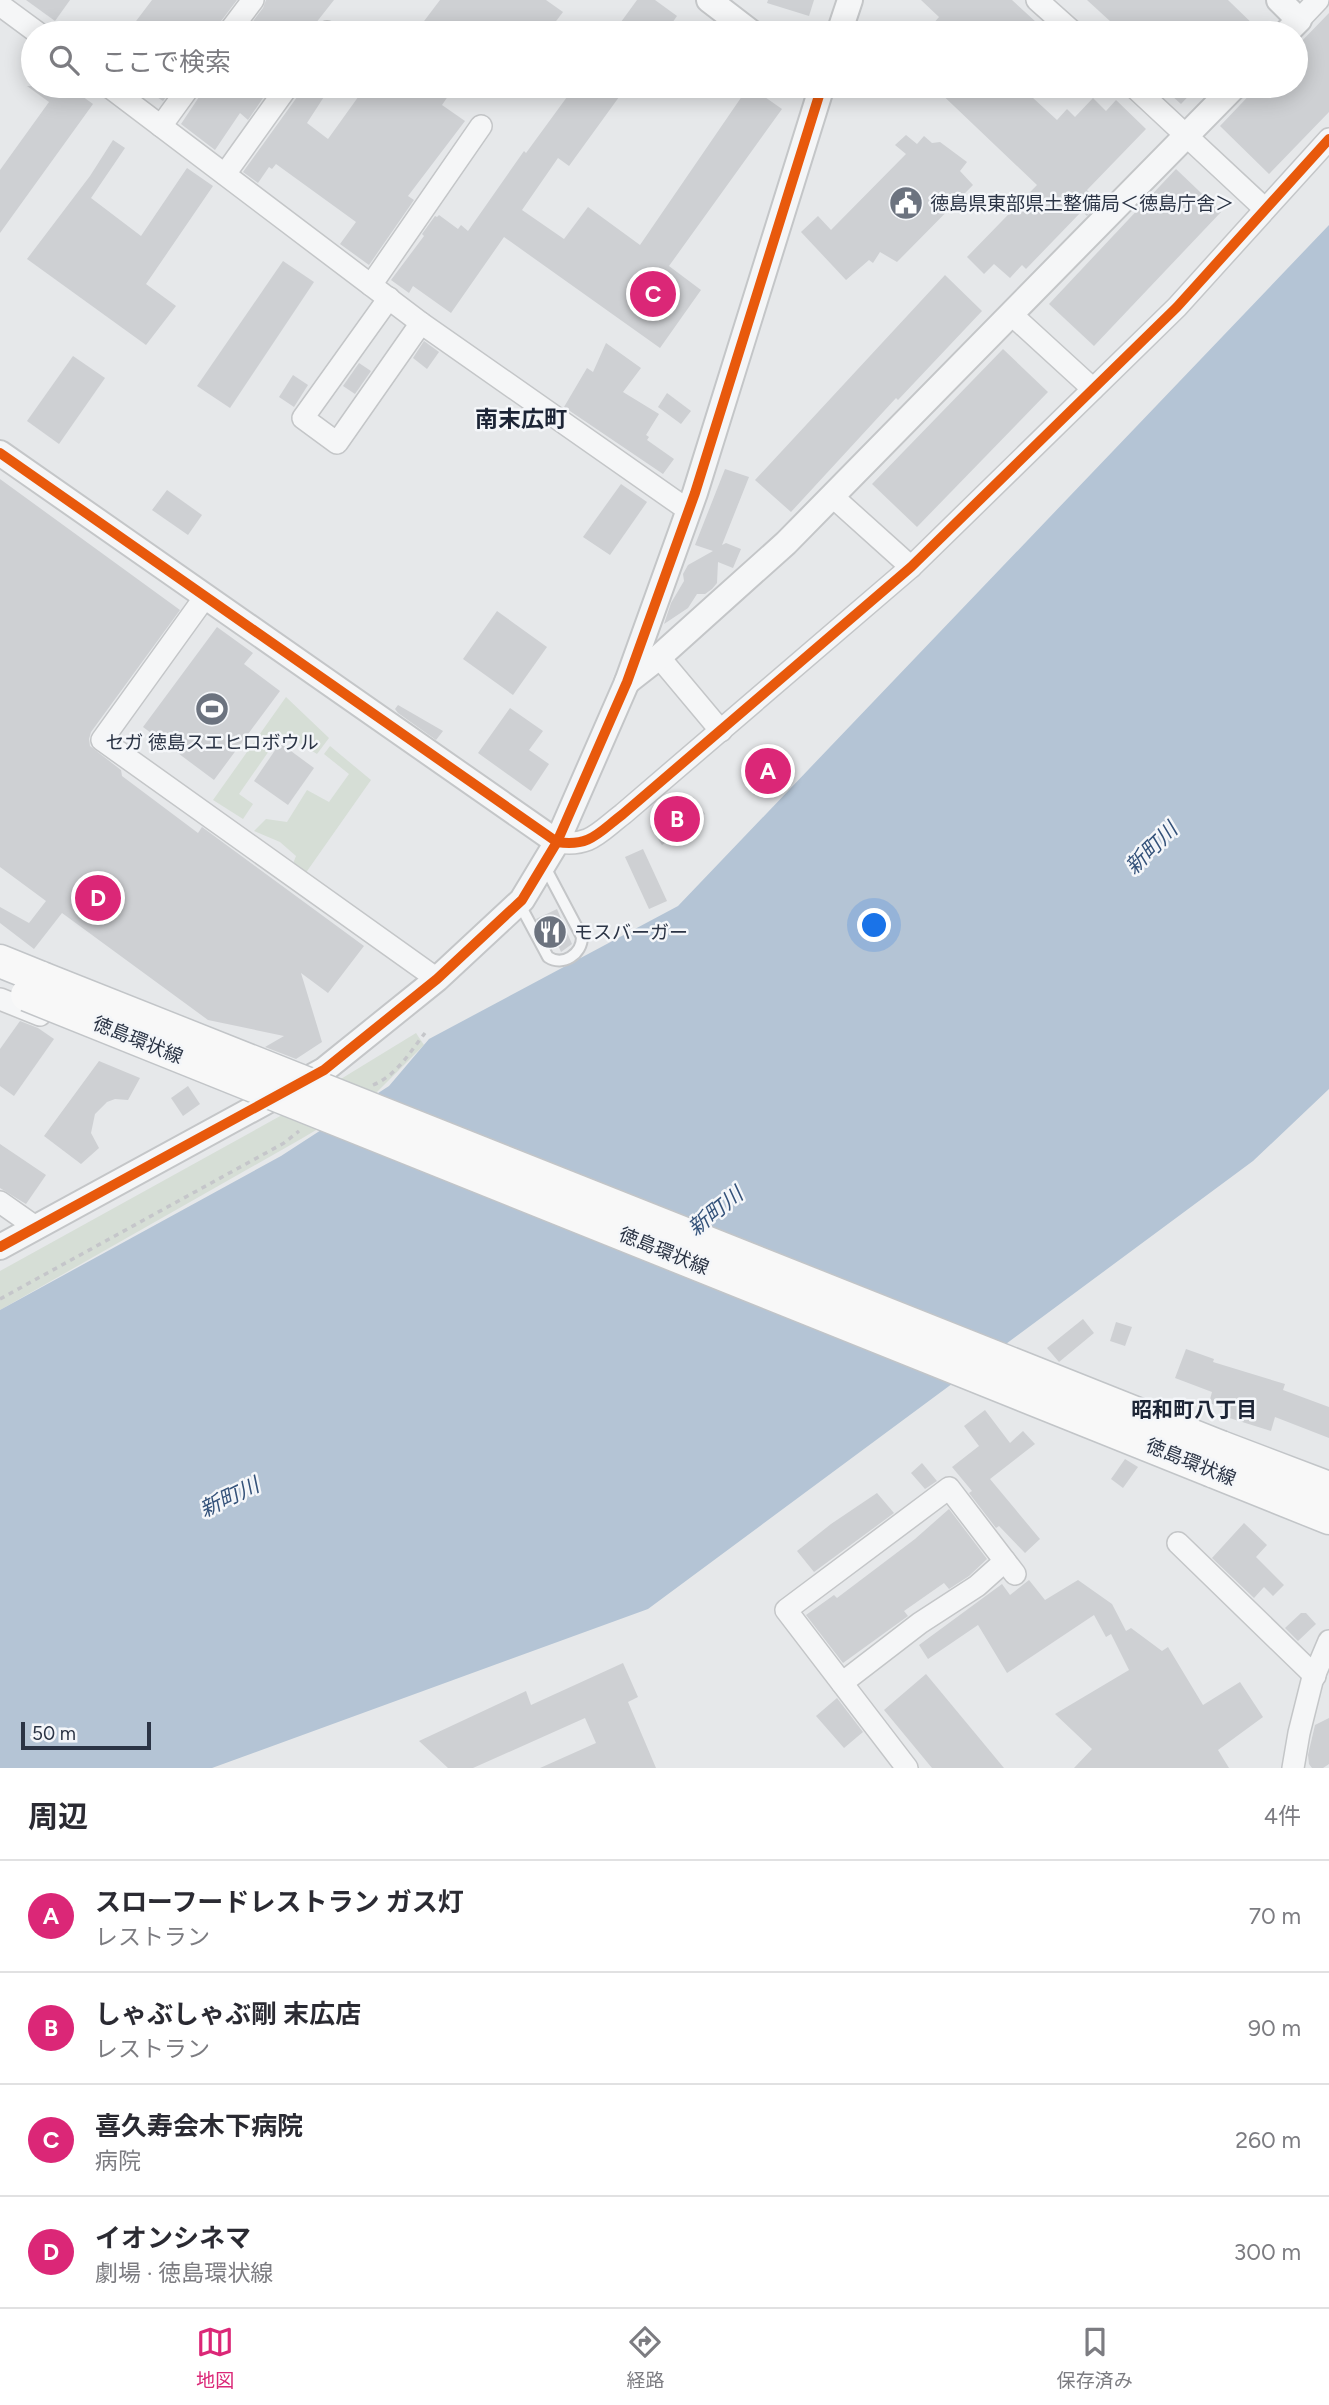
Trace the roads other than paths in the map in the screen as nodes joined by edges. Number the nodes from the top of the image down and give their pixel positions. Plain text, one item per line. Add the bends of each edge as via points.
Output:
1 (253, 0) edge
2 (709, 0) edge
3 (850, 0) edge
4 (1037, 0) edge
5 (1279, 0) edge
6 (1318, 0) edge
7 (0, 5) edge
8 (22, 21) edge
9 (237, 21) edge
10 (736, 21) edge
11 (843, 21) edge
12 (1061, 21) edge
13 (1290, 21) edge
14 (1299, 21) edge
15 (124, 98) edge
16 (181, 98) edge
17 (279, 98) edge
18 (818, 98) edge
19 (1146, 98) edge
20 (1223, 98) edge
21 (160, 126) junction
22 (481, 126) dead end
23 (1187, 134) junction
24 (1329, 139) edge
25 (225, 174) junction
26 (1265, 209) junction
27 (371, 285) junction
28 (389, 298) junction
29 (1011, 314) junction
30 (421, 323) junction
31 (1093, 389) junction
32 (0, 453) edge
33 (832, 496) junction
34 (688, 510) junction
35 (911, 567) junction
36 (205, 597) junction
37 (659, 657) junction
38 (627, 682) junction
39 (721, 731) junction
40 (556, 842) junction
41 (543, 865) junction
42 (519, 904) junction
43 (0, 951) edge
44 (0, 961) edge
45 (437, 979) junction
46 (71, 984) junction
47 (0, 985) edge
48 (0, 999) edge
49 (58, 1022) junction
50 (256, 1083) junction
51 (284, 1093) junction
52 (0, 1202) edge
53 (37, 1228) junction
54 (0, 1247) edge
55 (1329, 1488) edge
56 (1329, 1518) edge
57 (1178, 1543) dead end
58 (1329, 1641) edge
59 (1315, 1675) junction
60 (842, 1683) junction
61 (903, 1767) edge
62 (1293, 1768) edge

1 - 9 street
2 - 10 street
3 - 11 street
4 - 12 street
5 - 13 street
6 - 14 street
7 - 8 street
15 - 21 street
16 - 21 street
17 - 25 street
18 - 34 street
19 - 23 street
20 - 23 street
21 - 25 street
22 - 27 street
23 - 26 street
23 - 29 street
24 - 26 street
25 - 27 street
26 - 31 street via 1177,307
27 - 28 street
28 - 30 street
28 - 30 street via 303,418 337,443
29 - 31 street
29 - 33 street
30 - 34 street
31 - 35 street
32 - 36 street
33 - 35 street
33 - 37 street
34 - 38 street
35 - 39 street
36 - 40 street
36 - 45 street via 102,740
37 - 38 street
37 - 39 street
38 - 40 street
39 - 40 street via 588,841
40 - 41 street
41 - 42 street
41 - 42 lane via 582,937 576,954 562,961 548,957
42 - 45 street
43 - 46 street
44 - 55 main road, 徳島環状線, bridge
45 - 51 street via 324,1070
46 - 49 street
46 - 50 street via 154,1020
47 - 56 main road, 徳島環状線, bridge
48 - 49 street
49 - 50 street via 143,1052
50 - 51 street
51 - 53 street
52 - 53 street
53 - 54 street
57 - 59 street
58 - 59 street
59 - 62 street
60 - 60 street via 920,1623 1010,1568 949,1488 786,1610
60 - 61 street

